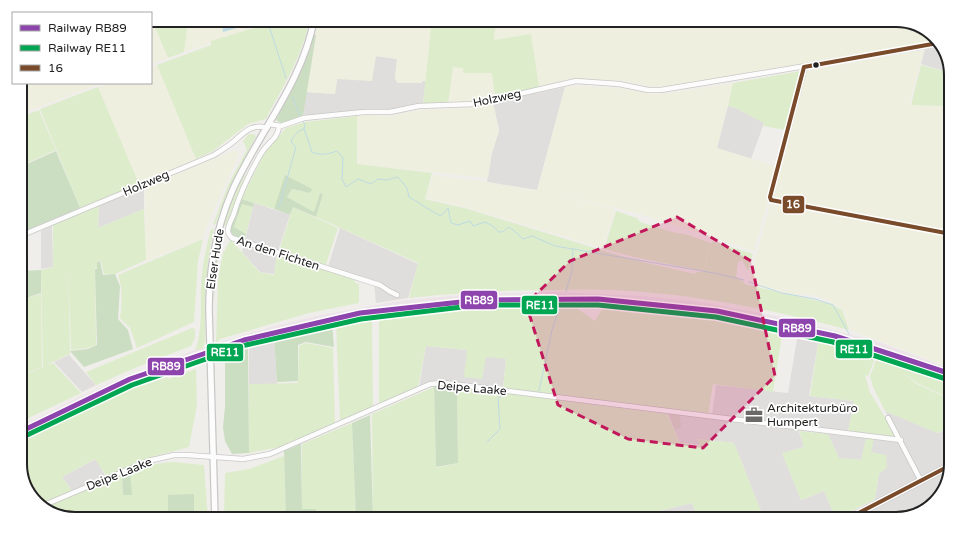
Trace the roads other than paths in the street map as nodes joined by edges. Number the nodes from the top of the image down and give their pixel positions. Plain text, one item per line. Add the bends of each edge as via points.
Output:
1 (312, 27) edge
2 (932, 44) edge
3 (804, 67) junction
4 (268, 126) junction
5 (279, 127) junction
6 (27, 233) edge
7 (944, 233) edge
8 (397, 294) dead end
9 (888, 418) dead end
10 (901, 440) junction
11 (213, 457) junction
12 (943, 469) edge
13 (921, 481) junction
14 (48, 503) edge
15 (864, 510) joint
16 (215, 512) edge
17 (860, 512) edge

1 - 4 street, Elser Hude via 296,74
2 - 3 street, Holzweg
3 - 5 street, Holzweg via 661,90 576,81 475,104 419,106 390,112 304,118
3 - 7 street via 770,200
4 - 5 street, Holzweg
4 - 6 street, Holzweg via 248,128 214,155
4 - 11 street, Elser Hude via 233,189 215,245 210,283 209,339
5 - 8 street, An den Fichten via 277,135 263,150 248,177 228,230 229,234 232,238 380,285
9 - 10 street
10 - 11 street, Deipe Laake via 444,382 430,384 270,454 243,459
10 - 13 street
11 - 14 street, Deipe Laake via 174,455 148,461
11 - 16 street, Elser Hude
12 - 13 street
13 - 15 street
15 - 17 street

